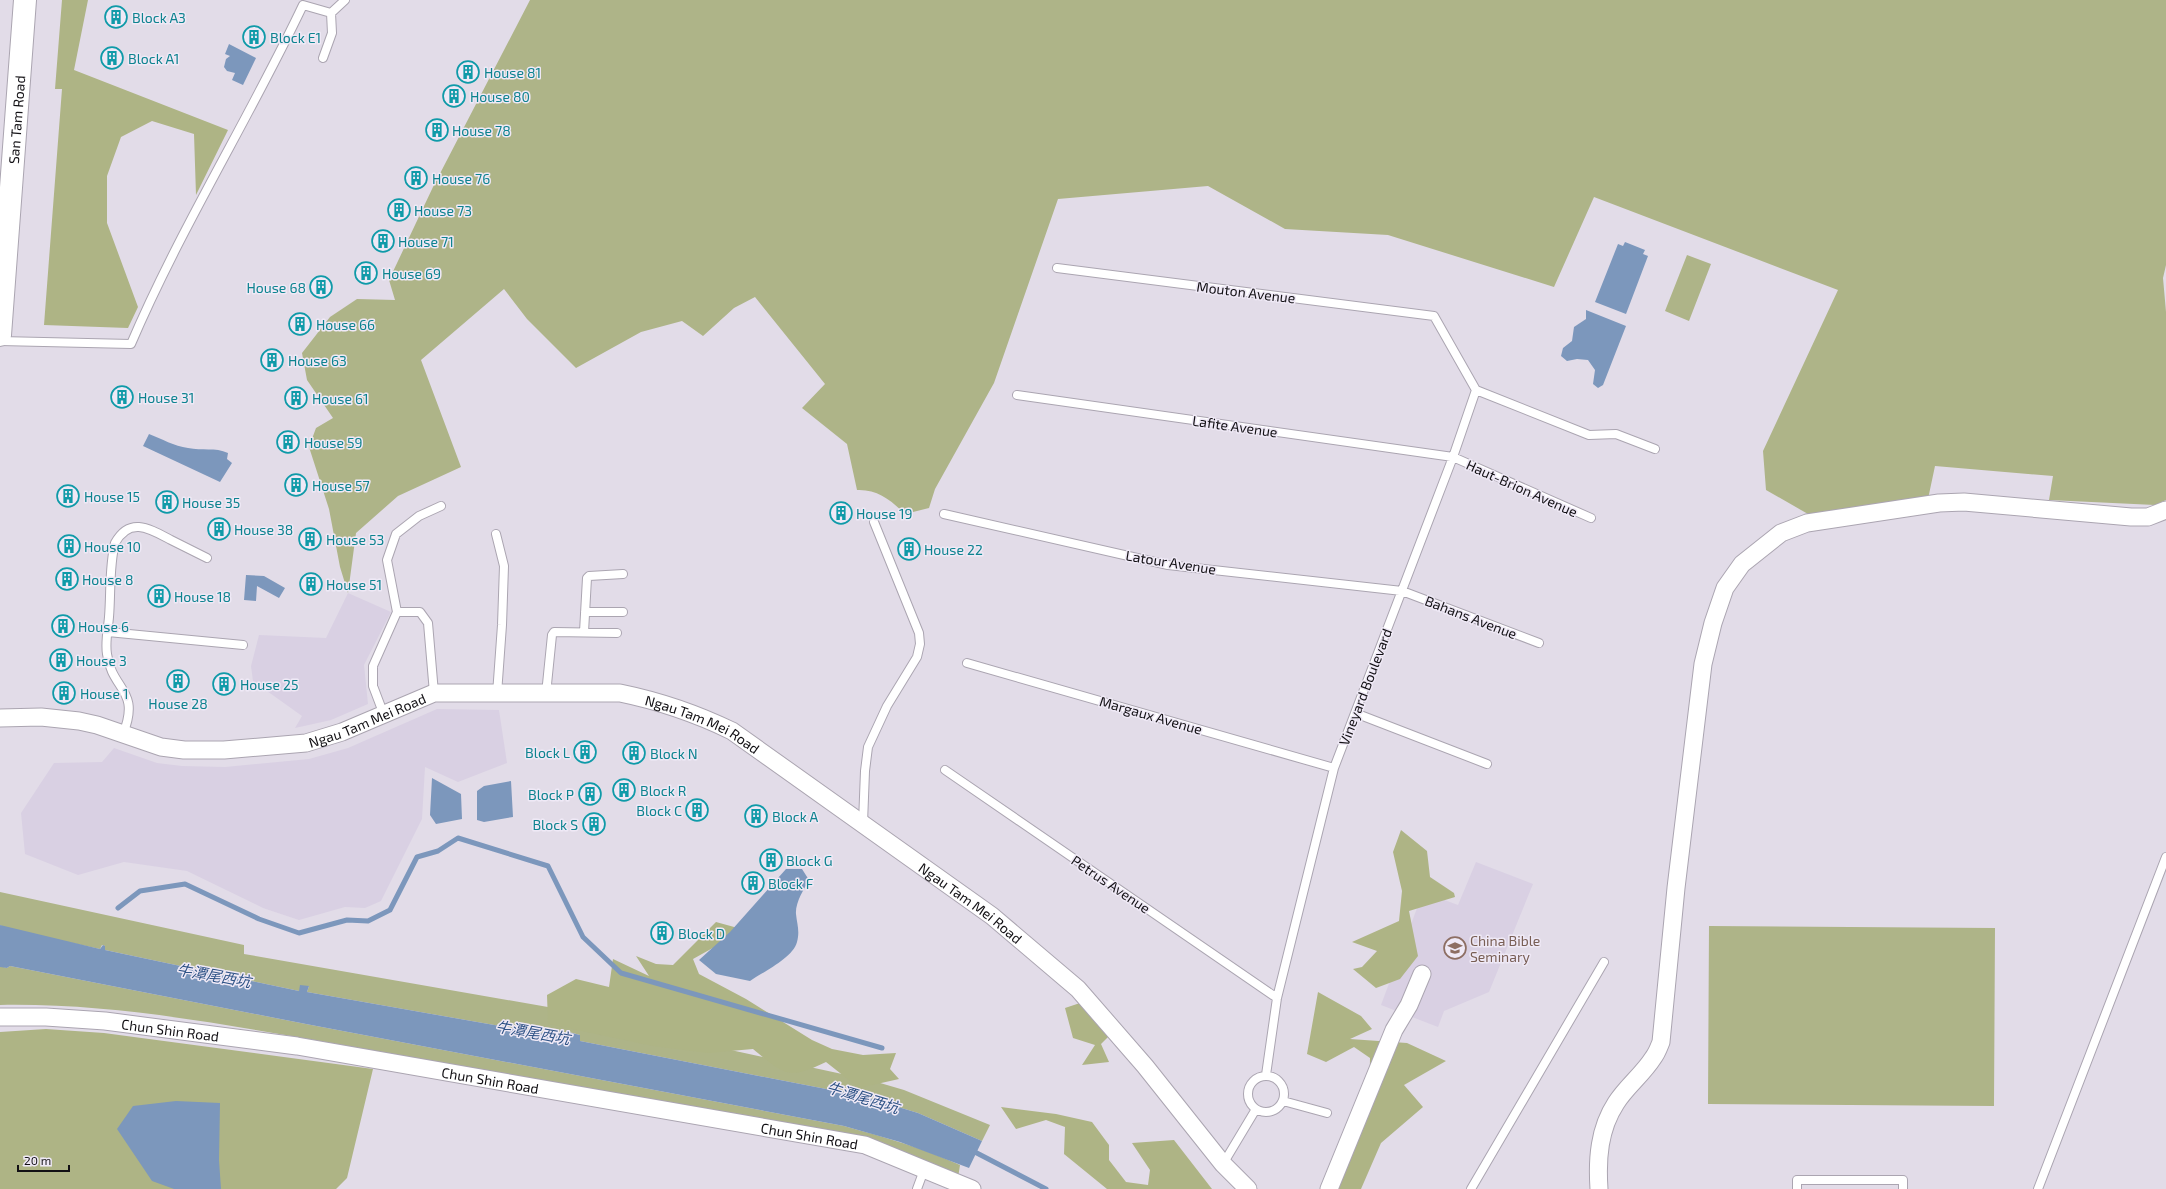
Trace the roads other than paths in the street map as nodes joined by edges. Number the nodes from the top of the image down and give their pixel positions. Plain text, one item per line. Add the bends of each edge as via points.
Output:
1 (25, 0) edge
2 (345, 0) edge
3 (304, 2) edge
4 (330, 13) junction
5 (323, 58) dead end
6 (1057, 268) dead end
7 (0, 335) edge
8 (0, 341) edge
9 (1476, 390) junction
10 (1016, 395) dead end
11 (1654, 450) dead end
12 (1453, 458) junction
13 (441, 506) dead end
14 (2166, 510) edge
15 (944, 514) dead end
16 (1591, 518) dead end
17 (874, 522) dead end
18 (496, 534) dead end
19 (207, 558) dead end
20 (623, 574) dead end
21 (1402, 591) junction
22 (396, 612) junction
23 (585, 612) junction
24 (623, 612) dead end
25 (108, 632) junction
26 (584, 632) junction
27 (617, 633) dead end
28 (1539, 643) dead end
29 (242, 645) dead end
30 (967, 663) dead end
31 (434, 693) junction
32 (497, 694) junction
33 (546, 694) junction
34 (1355, 713) junction
35 (384, 716) junction
36 (0, 718) edge
37 (123, 734) junction
38 (1487, 764) dead end
39 (1334, 768) junction
40 (945, 770) dead end
41 (863, 824) junction
42 (2166, 856) edge
43 (1604, 962) dead end
44 (1422, 974) dead end
45 (1278, 998) junction
46 (0, 1017) edge
47 (1266, 1076) junction
48 (1284, 1101) junction
49 (1256, 1109) junction
50 (1327, 1113) dead end
51 (1223, 1164) junction
52 (924, 1170) junction
53 (917, 1189) edge
54 (972, 1189) edge
55 (1248, 1189) edge
56 (1329, 1189) edge
57 (1471, 1189) edge
58 (1599, 1189) edge
59 (1797, 1189) edge
60 (1903, 1189) edge
61 (2038, 1189) edge

1 - 7 street, San Tam Road
2 - 4 lane
3 - 4 lane
3 - 8 lane via 252,107 154,289 131,344
4 - 5 lane via 332,33
6 - 9 lane, Mouton Avenue via 1434,316
9 - 11 lane via 1589,435 1616,434
9 - 12 lane, Vineyard Boulevard
10 - 12 lane, Lafite Avenue
12 - 16 lane, Haut-Brion Avenue
12 - 21 lane, Vineyard Boulevard
13 - 22 lane via 419,516 396,534 387,560
14 - 58 street via 2148,516 2131,517 1964,502 1939,503 1807,523 1781,533 1742,564 1725,588 1713,623 1704,664 1676,888 1661,1042 1654,1058 1616,1103 1606,1121 1600,1143
15 - 21 lane, Latour Avenue via 1168,565
17 - 41 lane via 919,633 920,644 917,657 887,706 868,747
18 - 32 lane via 504,566
19 - 25 lane via 148,528 135,527 123,533 118,537 113,549
20 - 23 lane via 589,576
21 - 28 lane, Bahans Avenue
21 - 34 lane, Vineyard Boulevard
22 - 31 lane via 420,612 428,623
22 - 35 lane via 373,666 372,686
23 - 24 lane
23 - 26 lane
25 - 29 lane
25 - 37 lane via 108,661 130,706
26 - 27 lane
26 - 33 lane via 557,632 552,635
30 - 39 lane, Margaux Avenue
31 - 32 street, Ngau Tam Mei Road
31 - 35 street, Ngau Tam Mei Road
32 - 33 street, Ngau Tam Mei Road
33 - 41 street, Ngau Tam Mei Road via 620,693 643,697 688,711 732,731
34 - 38 lane
34 - 39 lane, Vineyard Boulevard
35 - 37 street, Ngau Tam Mei Road via 306,743 224,750 161,747
36 - 37 street, Ngau Tam Mei Road via 41,717 79,720
39 - 45 lane, Vineyard Boulevard
40 - 45 lane, Petrus Avenue
41 - 51 street, Ngau Tam Mei Road via 992,916 1078,989 1145,1066
42 - 61 lane
43 - 57 lane
44 - 56 street via 1409,1005 1394,1030
45 - 47 lane, Vineyard Boulevard
46 - 52 street, Chun Shin Road via 105,1021 297,1046 865,1145
47 - 48 lane via 1277,1078 1282,1083
47 - 49 lane via 1255,1079 1248,1089 1249,1100
48 - 49 lane via 1280,1107 1268,1112
48 - 50 lane
49 - 51 lane
51 - 55 street, Ngau Tam Mei Road
52 - 53 lane
52 - 54 street, Chun Shin Road
59 - 60 lane via 1797,1180 1903,1180

